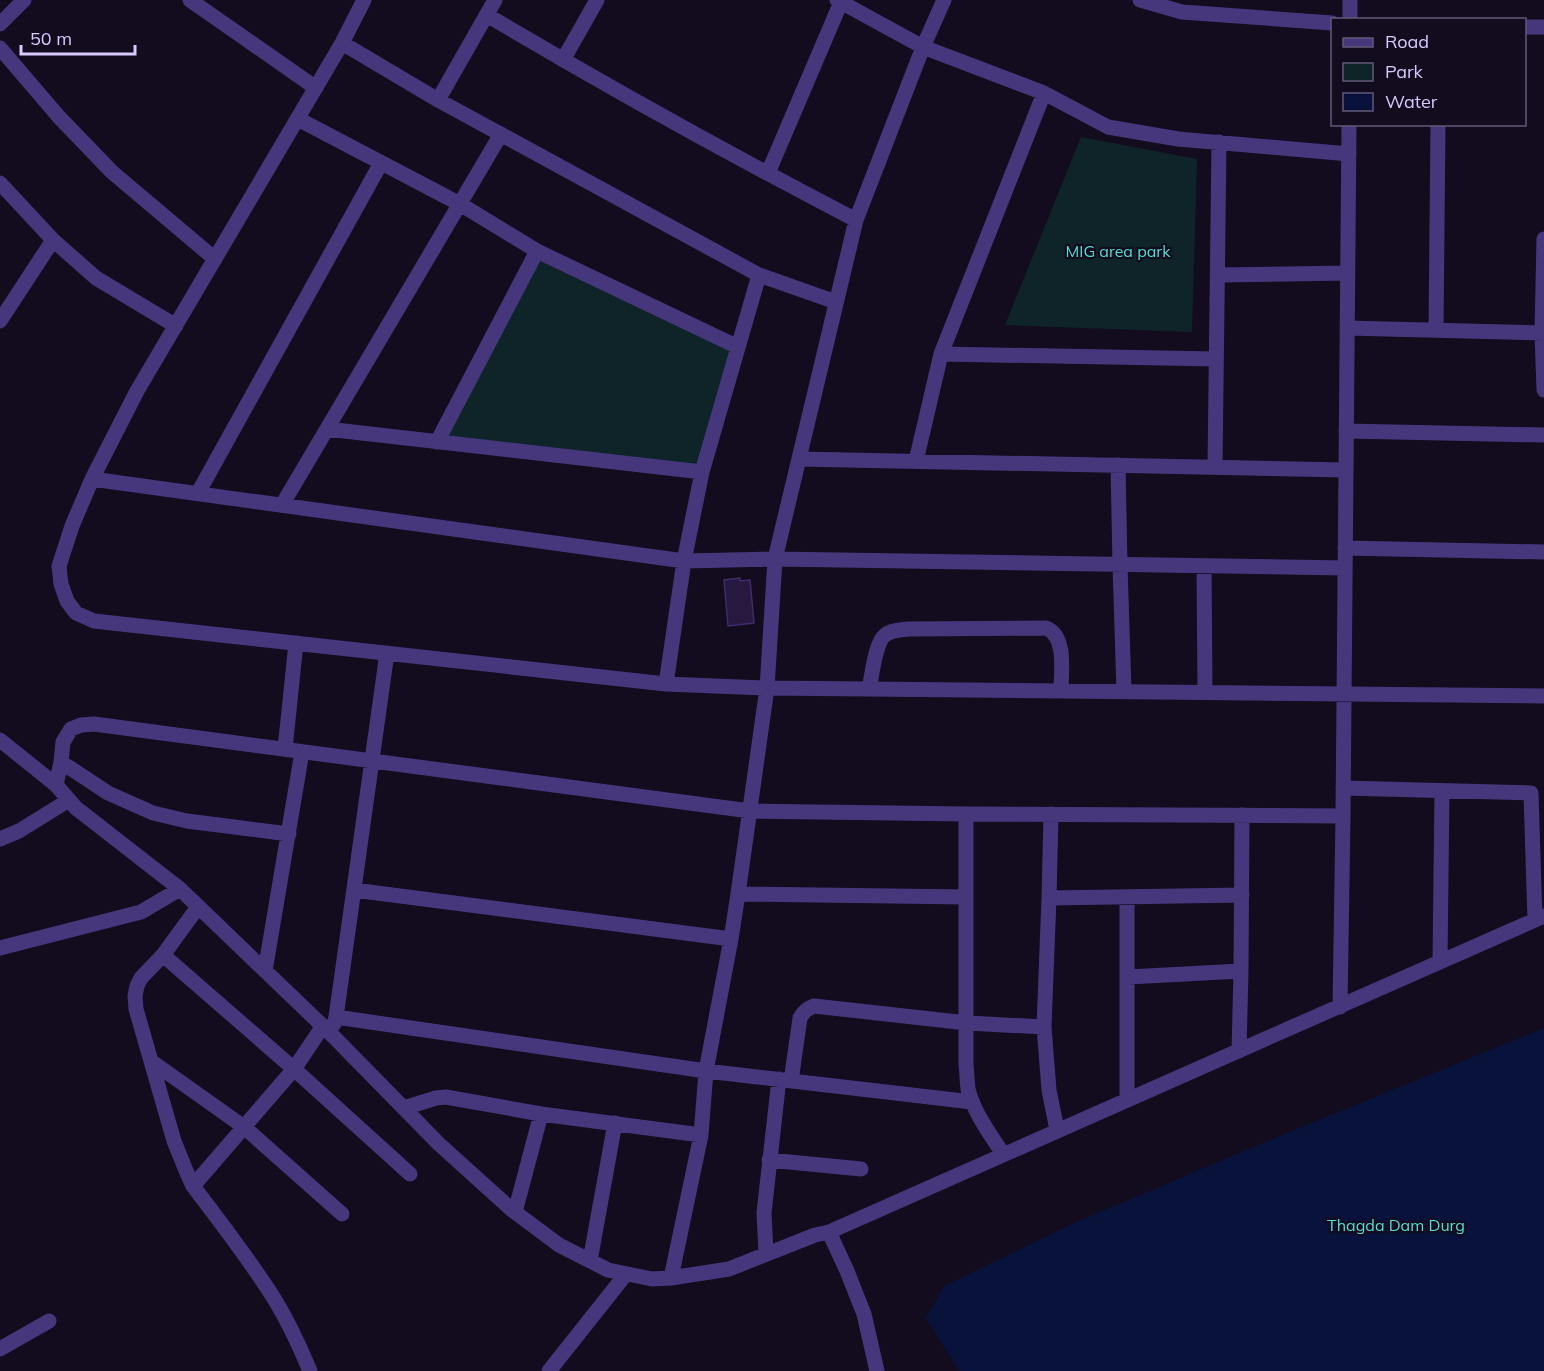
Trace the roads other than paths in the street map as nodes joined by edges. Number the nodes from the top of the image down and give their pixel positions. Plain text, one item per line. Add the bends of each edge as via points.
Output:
1 (24, 0) edge
2 (190, 0) edge
3 (364, 0) edge
4 (495, 0) edge
5 (597, 0) edge
6 (944, 0) edge
7 (1140, 0) edge
8 (1350, 0) edge
9 (839, 1) edge
10 (5, 12) edge
11 (488, 15) junction
12 (1350, 18) edge
13 (1331, 23) edge
14 (1526, 27) edge
15 (1544, 27) edge
16 (342, 43) junction
17 (923, 46) junction
18 (0, 48) edge
19 (563, 60) junction
20 (316, 88) junction
21 (1044, 93) junction
22 (438, 100) junction
23 (298, 119) junction
24 (1349, 126) edge
25 (1438, 126) edge
26 (501, 134) junction
27 (1219, 142) junction
28 (1349, 154) junction
29 (381, 163) junction
30 (768, 173) junction
31 (2, 190) edge
32 (460, 204) junction
33 (856, 220) junction
34 (1544, 239) edge
35 (53, 240) junction
36 (537, 251) junction
37 (215, 259) junction
38 (1347, 273) junction
39 (759, 275) junction
40 (1218, 275) junction
41 (836, 302) junction
42 (0, 321) edge
43 (176, 326) junction
44 (1347, 328) junction
45 (1436, 330) junction
46 (1543, 333) edge
47 (738, 347) junction
48 (941, 354) junction
49 (1216, 359) junction
50 (1544, 390) edge
51 (327, 429) junction
52 (1346, 431) junction
53 (1544, 435) edge
54 (437, 442) junction
55 (799, 459) junction
56 (916, 461) junction
57 (1119, 465) junction
58 (1215, 467) junction
59 (1345, 470) junction
60 (702, 472) junction
61 (92, 479) junction
62 (198, 493) junction
63 (282, 505) junction
64 (1345, 548) junction
65 (1544, 552) edge
66 (775, 559) junction
67 (684, 561) junction
68 (1120, 565) junction
69 (1204, 566) junction
70 (1345, 568) junction
71 (296, 644) junction
72 (387, 653) junction
73 (666, 684) junction
74 (767, 688) junction
75 (869, 689) junction
76 (1061, 692) junction
77 (1124, 692) junction
78 (1205, 693) junction
79 (1344, 695) junction
80 (1544, 696) edge
81 (0, 740) edge
82 (285, 749) junction
83 (302, 752) junction
84 (372, 761) junction
85 (61, 762) junction
86 (56, 785) junction
87 (1343, 788) junction
88 (1442, 791) junction
89 (69, 800) junction
90 (750, 811) junction
91 (966, 814) junction
92 (1051, 814) junction
93 (1242, 815) junction
94 (1343, 816) junction
95 (289, 834) junction
96 (0, 839) edge
97 (180, 889) junction
98 (354, 890) junction
99 (738, 894) junction
100 (1242, 895) junction
101 (966, 897) junction
102 (1127, 897) junction
103 (1049, 898) junction
104 (198, 907) junction
105 (1539, 918) edge
106 (731, 939) junction
107 (0, 948) edge
108 (163, 955) junction
109 (1440, 962) junction
110 (265, 971) junction
111 (1242, 971) junction
112 (1128, 977) junction
113 (1340, 1007) junction
114 (336, 1017) junction
115 (967, 1023) junction
116 (1044, 1027) junction
117 (327, 1030) junction
118 (1239, 1051) junction
119 (151, 1061) junction
120 (294, 1070) junction
121 (706, 1071) junction
122 (785, 1080) junction
123 (1127, 1099) junction
124 (972, 1102) junction
125 (404, 1108) junction
126 (541, 1114) junction
127 (615, 1124) junction
128 (244, 1127) junction
129 (1057, 1130) junction
130 (700, 1135) junction
131 (1003, 1154) junction
132 (769, 1160) junction
133 (861, 1169) dead end
134 (410, 1174) dead end
135 (194, 1186) junction
136 (515, 1212) junction
137 (342, 1214) dead end
138 (829, 1232) junction
139 (766, 1254) junction
140 (590, 1261) junction
141 (626, 1274) junction
142 (671, 1278) junction
143 (49, 1321) dead end
144 (0, 1349) edge
145 (310, 1371) edge
146 (549, 1371) edge
147 (878, 1371) edge

1 - 10 street
2 - 20 street
3 - 16 street
4 - 11 street
5 - 19 street
6 - 17 street
7 - 13 street via 1182,12
8 - 12 street
9 - 17 street
9 - 30 street
11 - 19 street
11 - 22 street
14 - 15 street
16 - 20 street
16 - 22 street
17 - 21 street
17 - 33 street
18 - 37 street via 112,172
19 - 30 street
20 - 23 street
21 - 27 street via 1108,127
21 - 48 street
22 - 26 street
23 - 29 street
23 - 37 street
24 - 28 street
25 - 45 street
26 - 32 street
26 - 39 street
27 - 28 street
27 - 40 street
28 - 38 street
29 - 32 street
29 - 62 street
30 - 33 street
31 - 35 street
32 - 36 street
32 - 51 street
33 - 41 street
34 - 46 street
35 - 42 street
35 - 43 street via 96,278
36 - 47 street
36 - 54 street
37 - 43 street
38 - 40 street
38 - 44 street
39 - 41 street
39 - 47 street
40 - 49 street
41 - 55 street
43 - 61 street
44 - 45 street
44 - 52 street
45 - 46 street
46 - 50 street
47 - 60 street
48 - 49 street
48 - 56 street
49 - 58 street
51 - 54 street
51 - 63 street
52 - 53 street
52 - 59 street
54 - 60 street
55 - 56 street
55 - 66 street
56 - 57 street
57 - 58 street
57 - 68 street
58 - 59 street
59 - 64 street
60 - 67 street
61 - 62 street
61 - 71 street via 59,566 61,584 76,613 94,621
62 - 63 street
63 - 67 street
64 - 65 street
64 - 70 street
66 - 67 street
66 - 68 street
66 - 74 street
67 - 73 street
68 - 69 street
68 - 77 street
69 - 70 street
69 - 78 street
70 - 79 street
71 - 72 street
71 - 82 street
72 - 73 street
72 - 84 street
73 - 74 street
74 - 75 street
74 - 90 street
75 - 76 street
75 - 76 street via 879,644 889,632 1046,628 1052,630 1060,644
76 - 77 street
77 - 78 street
78 - 79 street
79 - 80 street
79 - 87 street
81 - 86 street
82 - 83 street
82 - 85 street via 94,724 71,729 63,742
83 - 84 street
83 - 95 street
84 - 90 street
84 - 98 street
85 - 86 street
85 - 95 street via 108,794 153,813
86 - 89 street
87 - 88 street
87 - 94 street
88 - 105 street via 1531,793
88 - 109 street
89 - 96 street
89 - 97 street
90 - 91 street
90 - 99 street
91 - 92 street
91 - 101 street
92 - 93 street
92 - 103 street
93 - 94 street
93 - 100 street
94 - 113 street
95 - 110 street
97 - 104 street
97 - 107 street via 141,912
98 - 106 street
98 - 114 street
99 - 101 street
99 - 106 street
100 - 102 street
100 - 111 street
101 - 115 street
102 - 103 street
102 - 112 street
103 - 116 street
104 - 108 street
104 - 110 street
105 - 109 street
106 - 121 street
108 - 119 street via 141,978 135,996
108 - 120 street
109 - 113 street
110 - 117 street
111 - 112 street
111 - 118 street
112 - 123 street
113 - 118 street
114 - 117 street
114 - 121 street
115 - 116 street
115 - 122 street via 821,1006 808,1008 801,1018
115 - 124 street via 966,1065
116 - 129 street
117 - 120 street
117 - 125 street
118 - 123 street
119 - 128 street
119 - 135 street via 174,1141
120 - 128 street
120 - 134 street
121 - 122 street
121 - 130 street
122 - 124 street
122 - 132 street
123 - 129 street
124 - 131 street
125 - 126 street via 446,1097
125 - 136 street
126 - 127 street
126 - 136 street
127 - 130 street
127 - 140 street
128 - 135 street
128 - 137 street
129 - 131 street
130 - 142 street
131 - 138 street
132 - 133 street
132 - 139 street via 764,1213
135 - 145 street via 276,1301
136 - 140 street via 559,1245
138 - 139 street
138 - 147 street via 864,1314
139 - 142 street via 729,1269
140 - 141 street
141 - 142 street
141 - 146 street
143 - 144 street

